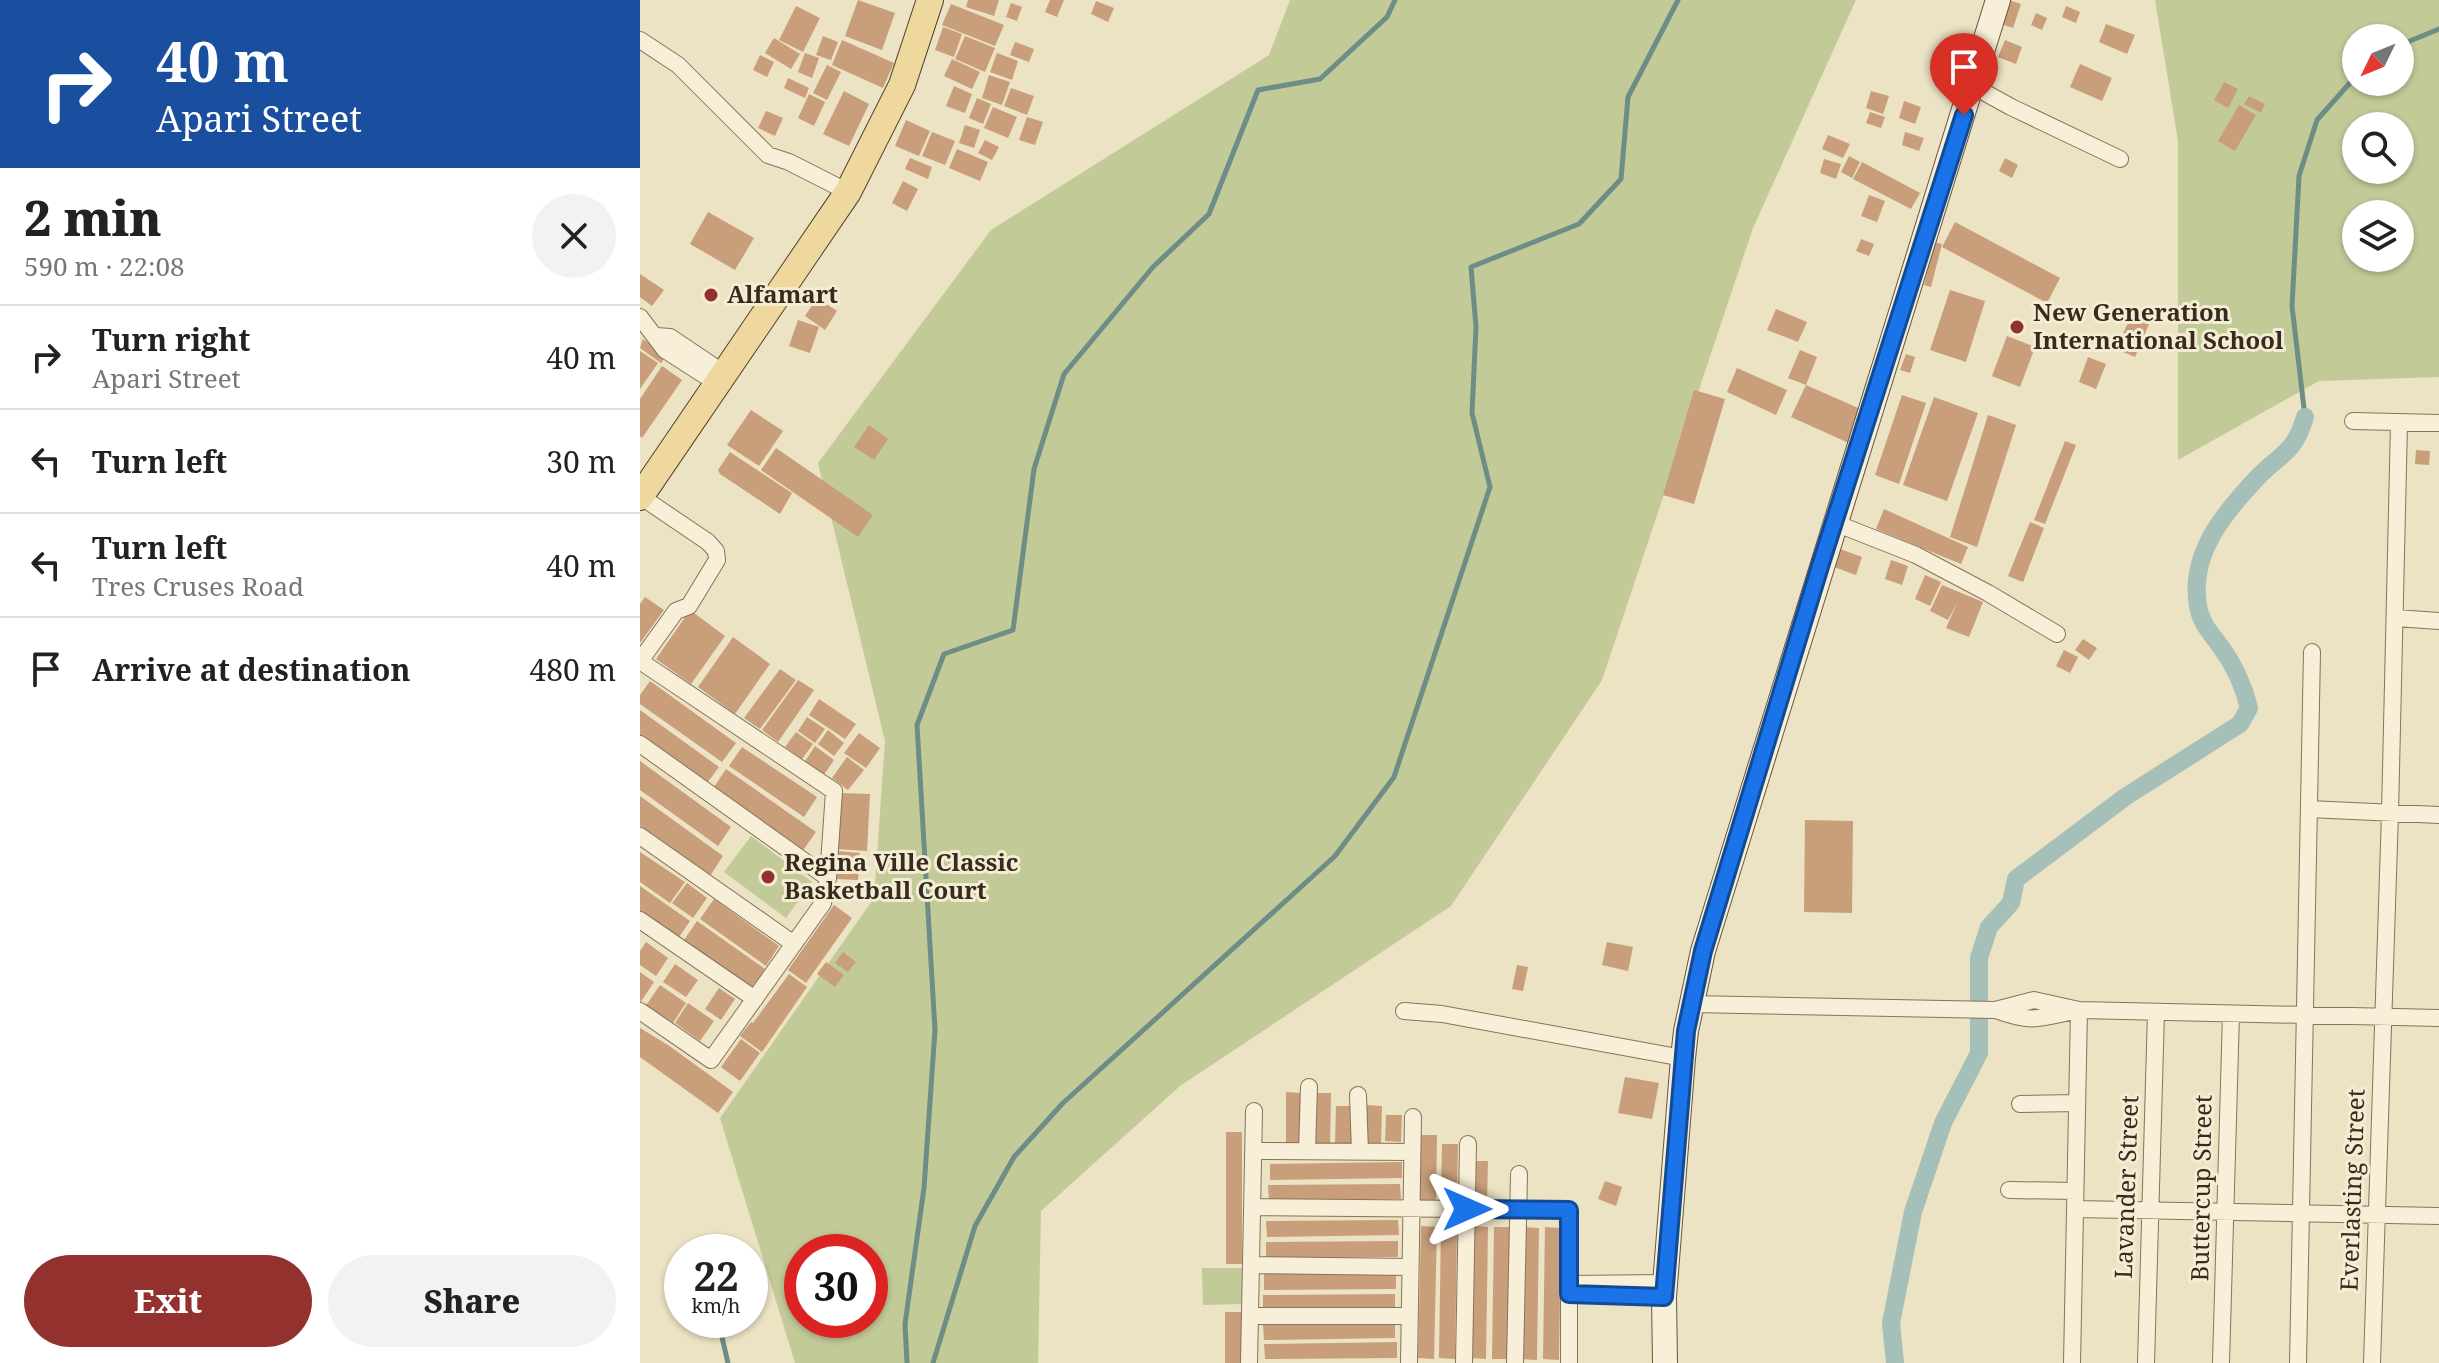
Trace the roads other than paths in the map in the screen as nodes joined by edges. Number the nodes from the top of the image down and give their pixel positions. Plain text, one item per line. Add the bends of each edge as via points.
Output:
1 (930, 0) edge
2 (1998, 0) edge
3 (640, 40) edge
4 (1973, 86) junction
5 (2120, 159) dead end
6 (848, 192) junction
7 (645, 326) edge
8 (722, 379) junction
9 (2353, 421) dead end
10 (2439, 423) edge
11 (2399, 424) junction
12 (640, 497) edge
13 (1835, 523) junction
14 (2396, 618) junction
15 (2439, 621) edge
16 (2057, 634) dead end
17 (2312, 652) dead end
18 (640, 661) edge
19 (640, 744) edge
20 (2309, 809) junction
21 (2390, 813) junction
22 (2439, 815) edge
23 (640, 836) edge
24 (828, 878) junction
25 (640, 920) edge
26 (794, 944) junction
27 (755, 999) junction
28 (1691, 1004) junction
29 (2079, 1010) junction
30 (640, 1011) edge
31 (1404, 1011) dead end
32 (2156, 1012) junction
33 (2231, 1014) junction
34 (2305, 1016) junction
35 (2439, 1018) edge
36 (2382, 1019) junction
37 (1683, 1058) junction
38 (1309, 1087) dead end
39 (1358, 1095) dead end
40 (2077, 1103) junction
41 (2020, 1104) dead end
42 (1254, 1111) dead end
43 (1413, 1117) dead end
44 (1468, 1144) dead end
45 (1254, 1151) junction
46 (1307, 1151) junction
47 (1360, 1152) junction
48 (1412, 1152) junction
49 (1519, 1174) dead end
50 (2009, 1190) dead end
51 (2075, 1200) junction
52 (1253, 1207) junction
53 (1411, 1209) junction
54 (1467, 1209) junction
55 (1519, 1210) junction
56 (2150, 1210) junction
57 (2227, 1212) junction
58 (2301, 1213) junction
59 (2376, 1214) junction
60 (2439, 1216) edge
61 (1252, 1265) junction
62 (1410, 1267) junction
63 (1569, 1289) junction
64 (1665, 1290) junction
65 (1250, 1316) junction
66 (1409, 1316) junction
67 (1249, 1363) edge
68 (1409, 1363) edge
69 (1464, 1363) edge
70 (1515, 1363) edge
71 (1569, 1363) edge
72 (1665, 1363) edge
73 (2072, 1363) edge
74 (2146, 1363) edge
75 (2221, 1363) edge
76 (2298, 1363) edge
77 (2372, 1363) edge

1 - 6 main road via 902,85
2 - 4 main road
3 - 6 street via 678,65 768,155
4 - 5 street
4 - 13 main road
6 - 8 main road
7 - 8 street via 665,350 680,352
8 - 12 main road
9 - 11 street
10 - 11 street
11 - 14 street, Everlasting Street
12 - 18 street via 708,542 717,560 689,606 676,611
13 - 16 street via 1916,555
13 - 28 main road
14 - 15 street
14 - 21 street, Everlasting Street
17 - 20 street
18 - 24 street via 834,791
19 - 24 street
20 - 21 street
20 - 34 street
21 - 22 street
21 - 36 street, Everlasting Street
23 - 26 street
24 - 26 street via 823,903
25 - 27 street
26 - 27 street
27 - 30 street via 711,1060
28 - 29 street via 1995,1010 2034,1000
28 - 37 main road
29 - 32 street
29 - 40 street
31 - 37 street
32 - 33 street
32 - 56 street, Lavander Street
33 - 34 street
33 - 57 street, Buttercup Street
34 - 36 street
34 - 58 street
35 - 36 street
36 - 59 street, Everlasting Street
37 - 64 main road
38 - 46 street
39 - 47 street
40 - 41 street
40 - 51 street
42 - 45 street
43 - 48 street
44 - 54 street
45 - 46 street
45 - 52 street
46 - 47 street
47 - 48 street
48 - 53 street
49 - 55 street
50 - 51 street
51 - 56 street
51 - 73 street
52 - 53 street
52 - 61 street
53 - 54 street
53 - 62 street
54 - 55 street
54 - 69 street
55 - 63 street via 1569,1210
55 - 70 street
56 - 57 street
56 - 74 street, Lavander Street
57 - 58 street
57 - 75 street, Buttercup Street
58 - 59 street
58 - 76 street
59 - 60 street
59 - 77 street, Everlasting Street
61 - 62 street
61 - 65 street
62 - 66 street
63 - 64 street
63 - 71 street
64 - 72 main road
65 - 66 street
65 - 67 street
66 - 68 street

